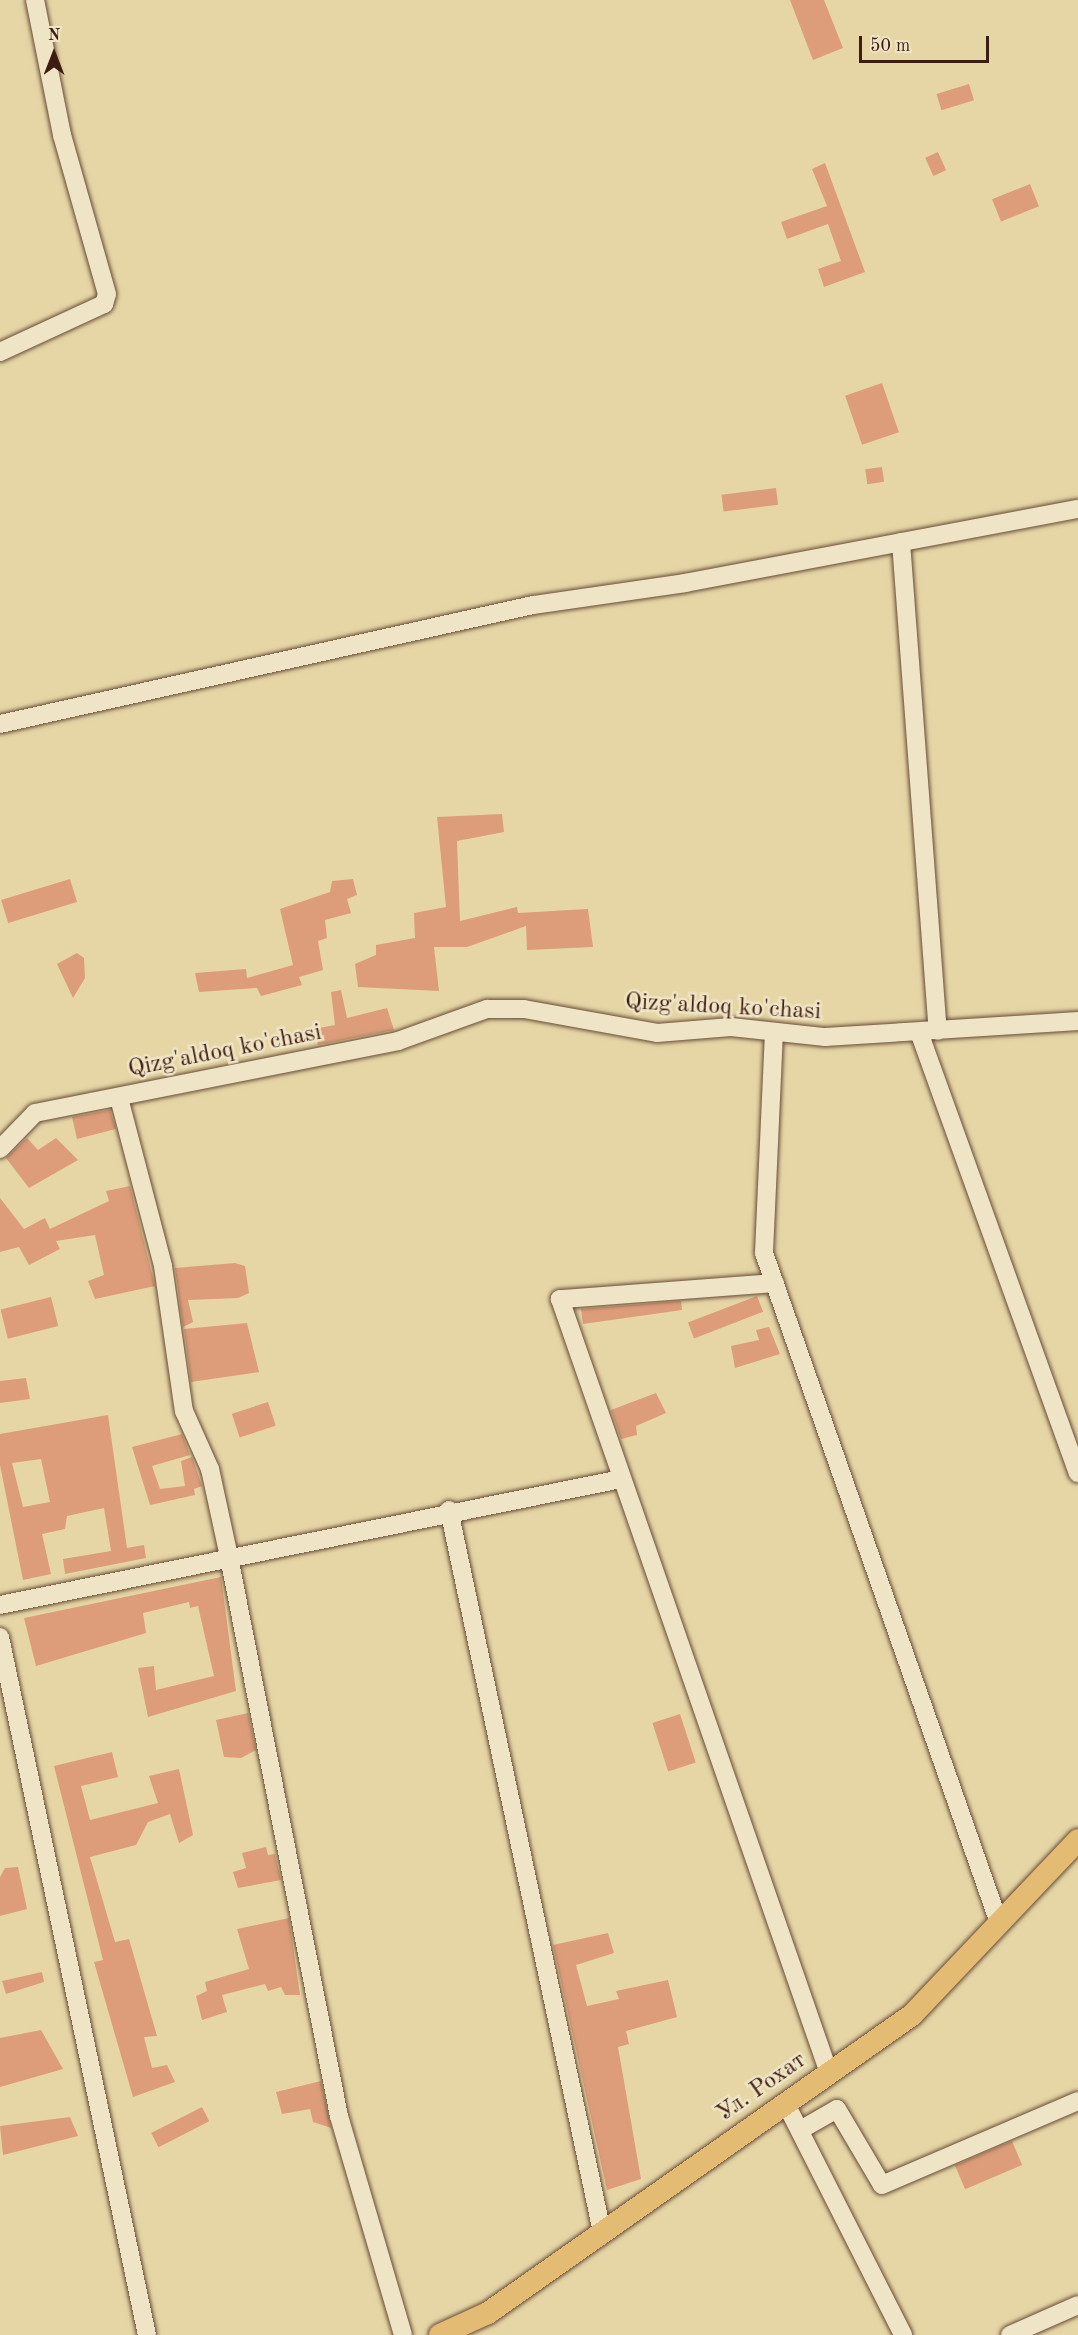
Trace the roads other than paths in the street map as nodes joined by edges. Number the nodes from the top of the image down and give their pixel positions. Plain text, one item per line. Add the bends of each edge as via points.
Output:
1 (35, 0) edge
2 (0, 352) edge
3 (1078, 509) edge
4 (901, 542) junction
5 (0, 724) edge
6 (1078, 1021) edge
7 (938, 1031) junction
8 (774, 1032) junction
9 (919, 1032) junction
10 (119, 1098) junction
11 (0, 1149) edge
12 (775, 1283) junction
13 (1078, 1473) edge
14 (621, 1479) junction
15 (449, 1510) junction
16 (229, 1557) junction
17 (0, 1605) edge
18 (0, 1637) edge
19 (1078, 1840) edge
20 (999, 1923) junction
21 (829, 2073) junction
22 (1078, 2100) edge
23 (786, 2104) junction
24 (802, 2129) junction
25 (602, 2232) junction
26 (1078, 2305) edge
27 (147, 2335) edge
28 (402, 2335) edge
29 (440, 2335) edge
30 (903, 2335) edge
31 (1010, 2335) edge

1 - 2 street via 62,135 107,294 104,304
3 - 4 street
4 - 5 street via 533,605
4 - 7 street
6 - 7 street, Qizg'aldoq ko'chasi
7 - 9 street, Qizg'aldoq ko'chasi
8 - 9 street, Qizg'aldoq ko'chasi via 825,1037
8 - 10 street, Qizg'aldoq ko'chasi via 731,1027 657,1033 524,1009 487,1009 398,1041
8 - 12 street via 764,1253
9 - 13 street
10 - 11 street, Qizg'aldoq ko'chasi via 36,1113
10 - 16 street via 163,1266 184,1411 210,1469
12 - 14 street via 560,1299
12 - 20 street
14 - 15 street
14 - 21 street
15 - 16 street
15 - 25 street
16 - 17 street
16 - 28 street via 339,2116
18 - 27 street
19 - 20 main road, Ул. Рохат
20 - 21 main road, Ул. Рохат via 912,2015
21 - 23 main road, Ул. Рохат
22 - 24 street via 882,2185 837,2109
23 - 24 street
23 - 25 main road, Ул. Рохат
24 - 30 street
25 - 29 main road, Ул. Рохат via 488,2313
26 - 31 street

